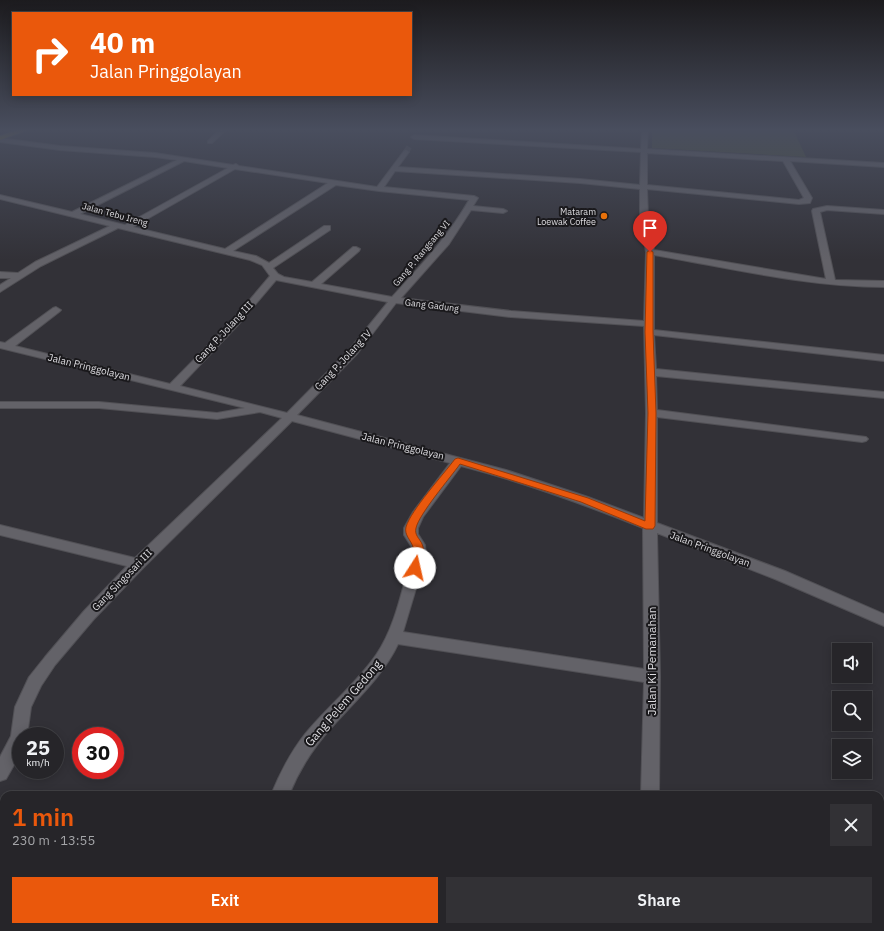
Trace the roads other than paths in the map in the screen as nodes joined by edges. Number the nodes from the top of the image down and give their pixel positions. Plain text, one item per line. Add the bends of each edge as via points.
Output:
1 (157, 172) edge
2 (224, 172) edge
3 (275, 172) edge
4 (391, 172) edge
5 (442, 172) edge
6 (643, 172) edge
7 (793, 172) edge
8 (334, 182) junction
9 (643, 187) junction
10 (378, 189) junction
11 (0, 196) edge
12 (469, 208) junction
13 (503, 211) dead end
14 (884, 212) edge
15 (74, 214) junction
16 (121, 227) junction
17 (327, 228) dead end
18 (356, 249) dead end
19 (226, 252) junction
20 (650, 252) junction
21 (269, 267) junction
22 (0, 274) edge
23 (18, 276) junction
24 (275, 276) junction
25 (831, 282) junction
26 (315, 284) junction
27 (884, 284) edge
28 (0, 290) edge
29 (394, 300) junction
30 (56, 310) dead end
31 (649, 328) junction
32 (4, 346) edge
33 (884, 358) edge
34 (650, 372) junction
35 (173, 387) junction
36 (884, 395) edge
37 (0, 405) edge
38 (261, 410) junction
39 (652, 413) junction
40 (289, 417) junction
41 (862, 439) dead end
42 (458, 461) junction
43 (650, 526) junction
44 (0, 530) edge
45 (138, 564) junction
46 (884, 620) edge
47 (394, 637) junction
48 (652, 677) junction
49 (0, 774) edge
50 (282, 791) edge
51 (650, 791) edge

1 - 15 street
2 - 16 street
3 - 8 street
4 - 10 street
5 - 9 street
6 - 9 street, Jalan Ki Pemanahan
7 - 9 street via 808,198 807,201
8 - 10 street
8 - 19 street
9 - 20 street, Jalan Ki Pemanahan via 644,216
10 - 12 street, Gang P. Rangsang VI via 474,198
11 - 15 street, Jalan Tebu Ireng
12 - 13 street
12 - 29 street, Gang P. Rangsang VI via 446,242
14 - 25 street via 827,208 816,211
15 - 16 street, Jalan Tebu Ireng
16 - 19 street, Jalan Tebu Ireng
16 - 23 street via 38,264
17 - 21 street
18 - 26 street
19 - 21 street via 253,258
20 - 25 street
20 - 31 street, Jalan Ki Pemanahan
21 - 24 street
22 - 23 street
23 - 28 street
24 - 26 street, Gang Gadung
24 - 35 street, Gang P. Jolang III via 234,324
25 - 27 street
26 - 29 street, Gang Gadung
29 - 31 street, Gang Gadung
29 - 40 street, Gang P. Jolang IV via 352,352
30 - 32 street
31 - 33 street, Gang Gadung
31 - 34 street, Jalan Ki Pemanahan
32 - 35 street, Jalan Pringgolayan
34 - 36 street
34 - 39 street, Jalan Ki Pemanahan
35 - 38 street, Jalan Pringgolayan
37 - 38 street via 99,405 217,416
38 - 40 street, Jalan Pringgolayan
39 - 41 street
39 - 43 street, Jalan Ki Pemanahan
40 - 42 street, Jalan Pringgolayan
40 - 45 street, Gang Singosari III
42 - 43 street, Jalan Pringgolayan via 584,500
42 - 47 street, Gang Pelem Gedong via 411,528 419,555
43 - 46 street, Jalan Pringgolayan via 780,575
43 - 48 street, Jalan Ki Pemanahan
44 - 45 street
45 - 49 street, Gang Singosari III via 89,615 35,682 23,707 19,736
47 - 48 street
47 - 50 street, Gang Pelem Gedong via 382,659 310,740 296,761
48 - 51 street, Jalan Ki Pemanahan

